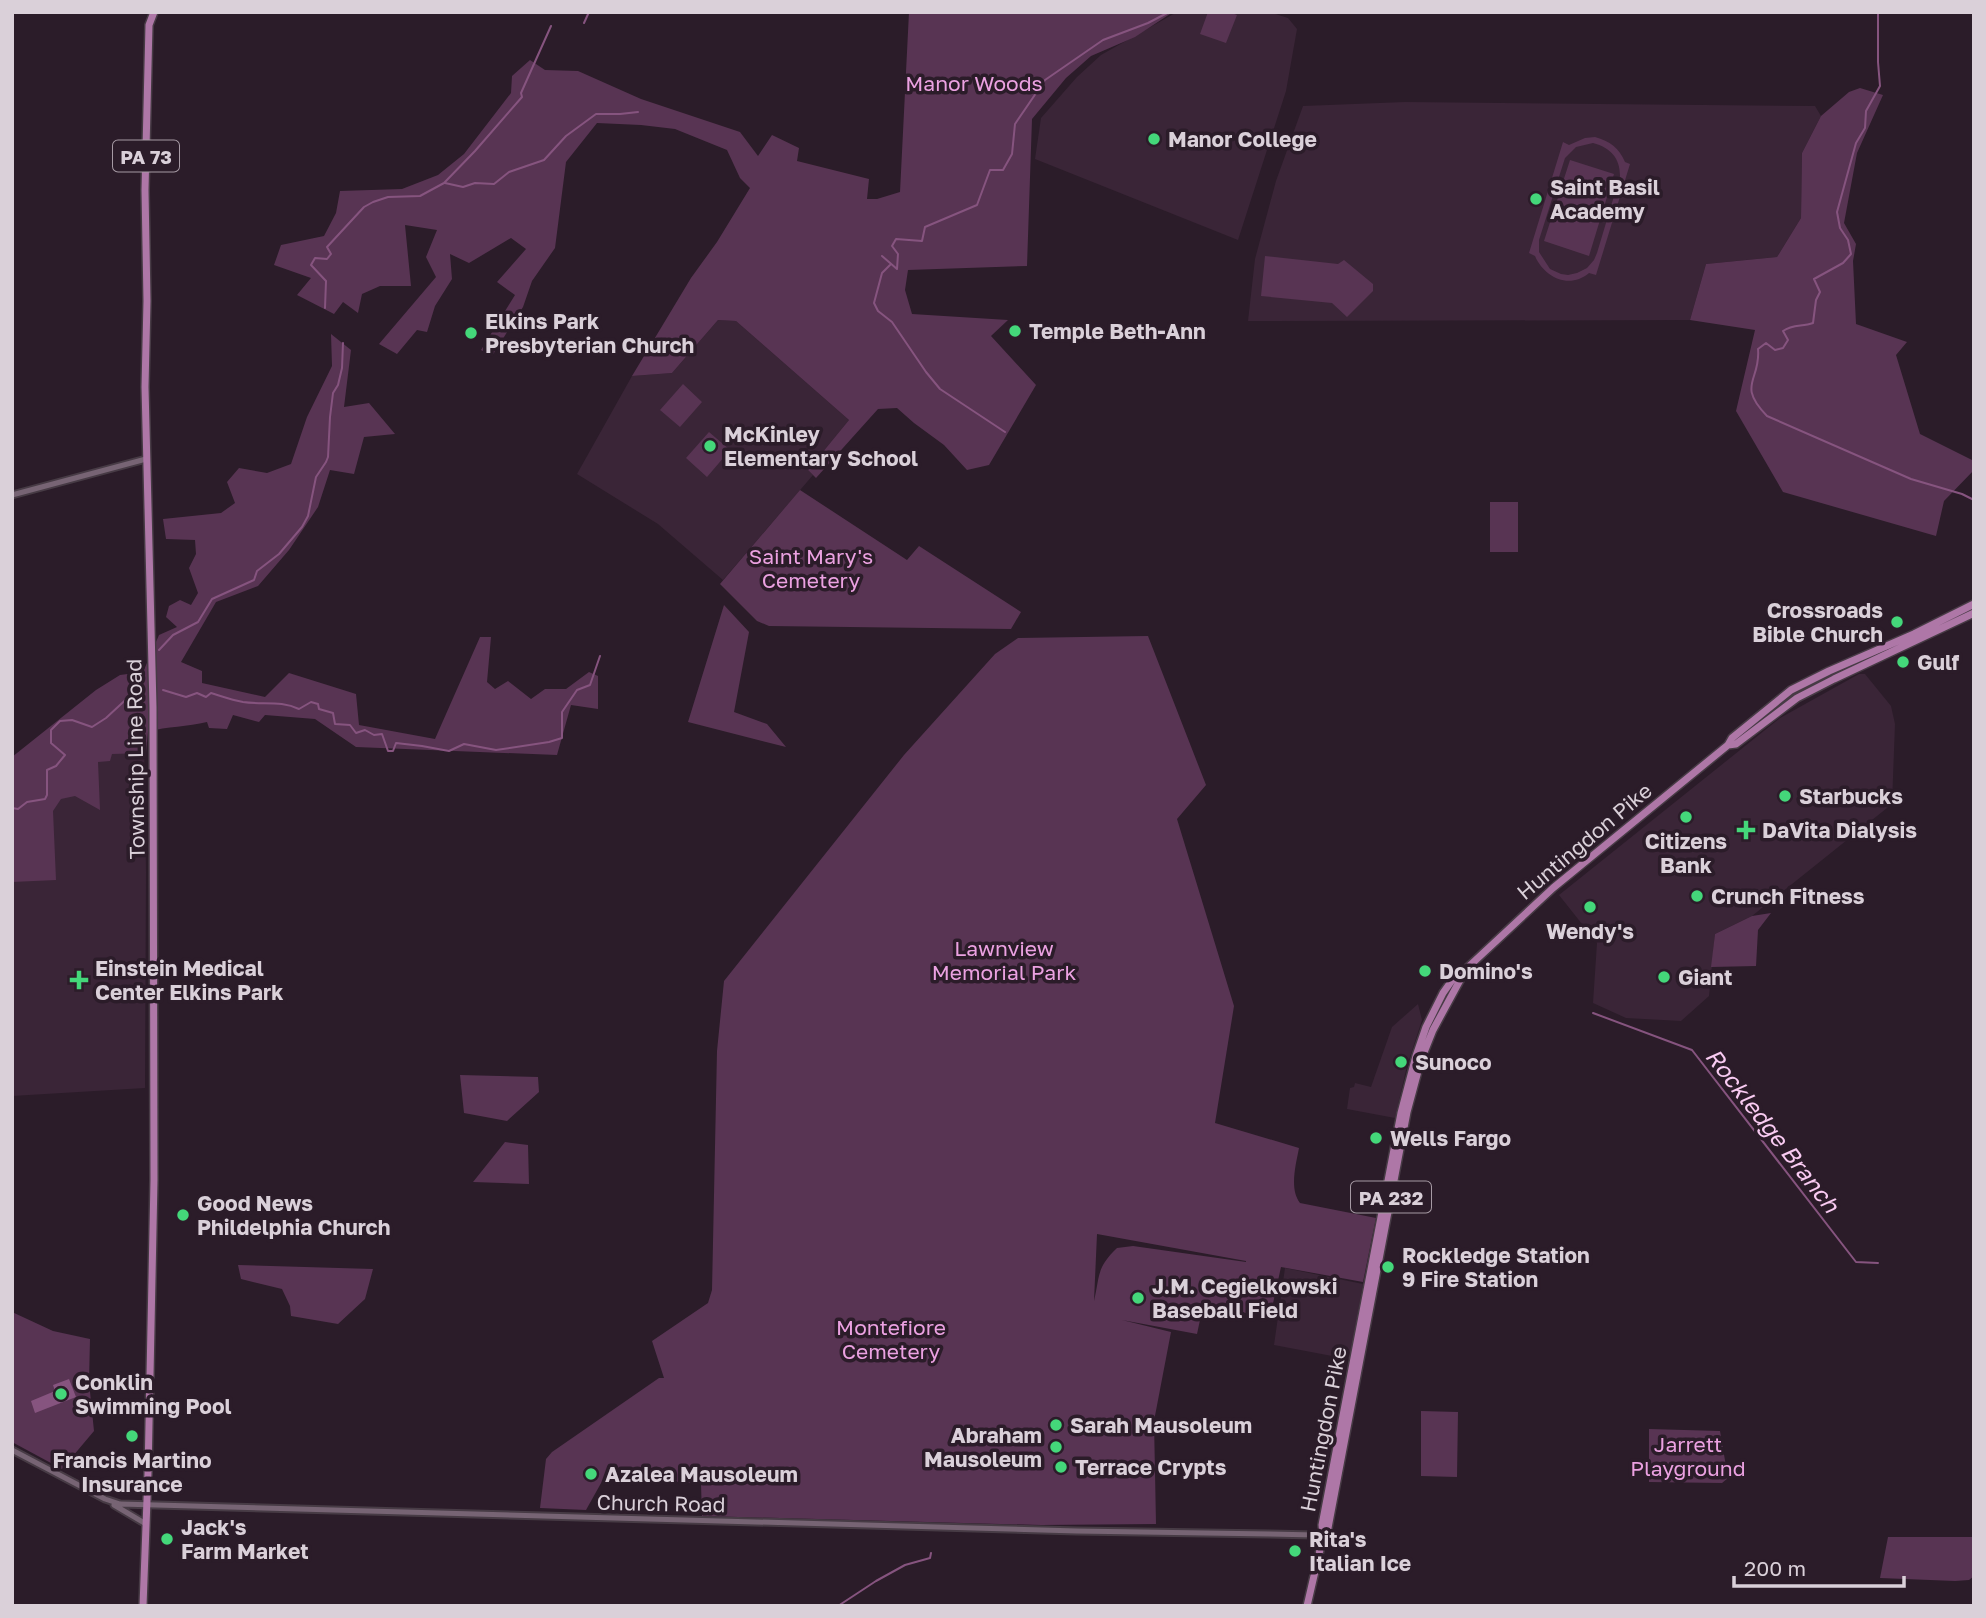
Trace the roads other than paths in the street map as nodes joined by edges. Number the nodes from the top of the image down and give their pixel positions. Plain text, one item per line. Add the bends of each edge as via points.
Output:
1 (154, 12) edge
2 (146, 459) junction
3 (12, 495) edge
4 (1974, 604) edge
5 (1974, 613) edge
6 (1728, 745) junction
7 (12, 1450) edge
8 (105, 1499) junction
9 (146, 1506) junction
10 (146, 1524) junction
11 (1322, 1537) junction
12 (143, 1606) edge
13 (1307, 1606) edge

1 - 2 main road, Township Line Road / PA 73 via 149,25 145,178
2 - 3 street
2 - 9 main road, Township Line Road / PA 73 via 152,601 154,1180
4 - 6 main road, Huntingdon Pike / PA 232 via 1791,690
5 - 6 main road, Huntingdon Pike / PA 232 via 1797,698 1736,744
6 - 11 main road, Huntingdon Pike / PA 232 via 1553,888 1455,976 1434,1010 1409,1078
7 - 8 street, Church Road
8 - 9 street, Church Road
8 - 10 street
9 - 10 main road, PA 73
9 - 11 street, Church Road
10 - 12 main road, PA 73
11 - 13 main road, Huntingdon Pike / PA 232

